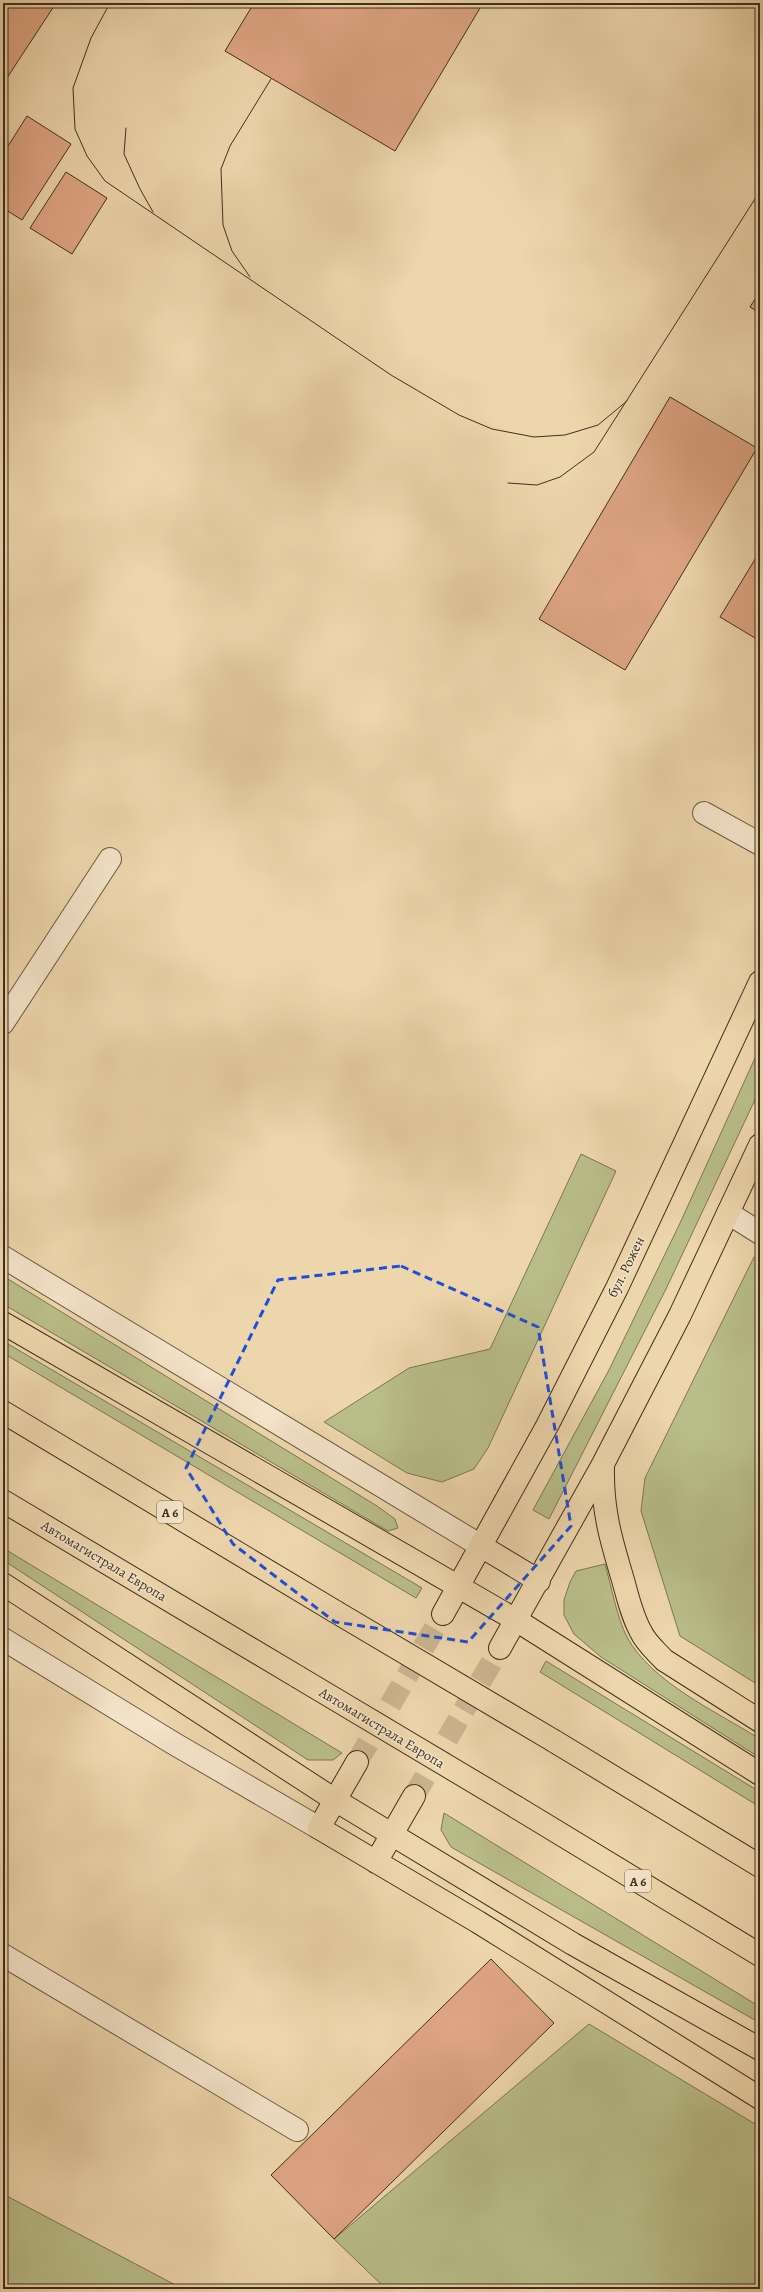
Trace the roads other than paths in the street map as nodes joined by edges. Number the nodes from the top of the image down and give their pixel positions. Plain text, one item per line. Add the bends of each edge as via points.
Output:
1 (704, 813) dead end
2 (760, 844) edge
3 (110, 859) dead end
4 (760, 982) edge
5 (3, 1023) edge
6 (760, 1145) edge
7 (728, 1213) junction
8 (760, 1233) edge
9 (3, 1257) edge
10 (3, 1323) edge
11 (3, 1412) edge
12 (603, 1464) junction
13 (3, 1501) edge
14 (481, 1546) junction
15 (539, 1581) junction
16 (3, 1584) edge
17 (458, 1586) junction
18 (442, 1614) tunnel mouth
19 (516, 1620) junction
20 (3, 1638) edge
21 (500, 1648) tunnel mouth
22 (760, 1721) edge
23 (357, 1762) tunnel mouth
24 (760, 1774) edge
25 (414, 1796) tunnel mouth
26 (335, 1800) junction
27 (319, 1828) junction
28 (392, 1834) junction
29 (376, 1862) junction
30 (760, 1866) edge
31 (3, 1955) edge
32 (760, 1955) edge
33 (760, 2049) edge
34 (760, 2098) edge
35 (297, 2130) dead end

1 - 2 street
3 - 5 street
4 - 14 main road, бул. Рожен via 617,1288 547,1426
6 - 7 main road
7 - 8 street
7 - 12 main road via 680,1315
9 - 14 street
10 - 17 main road
11 - 30 main road, A 6, bridge
12 - 15 main road
12 - 22 main road via 602,1490 606,1521 641,1633 664,1660
13 - 32 main road, Автомагистрала Европа / A 6, bridge
14 - 15 main road
14 - 17 main road, бул. Рожен
15 - 19 main road
16 - 26 main road
17 - 18 main road, бул. Рожен
17 - 19 main road
19 - 21 main road
19 - 24 main road
20 - 27 street via 173,1743
23 - 26 main road
25 - 28 main road
26 - 27 main road
26 - 28 main road
27 - 29 main road
28 - 29 main road
28 - 33 main road via 573,1944
29 - 34 main road via 478,1922
31 - 35 street

